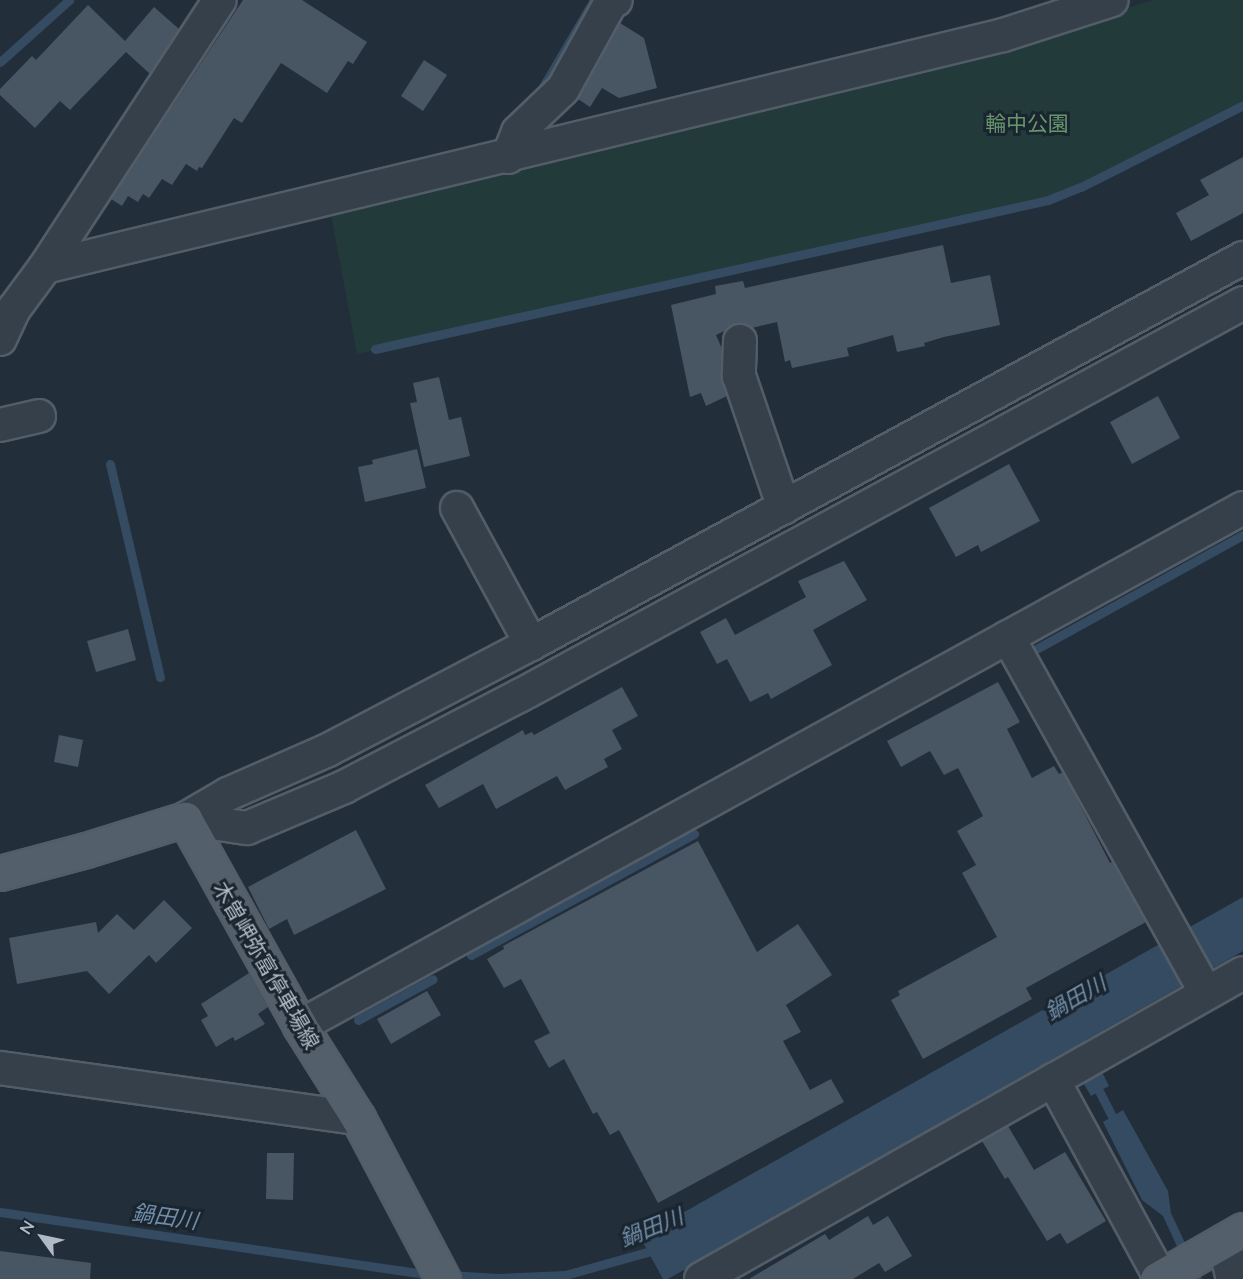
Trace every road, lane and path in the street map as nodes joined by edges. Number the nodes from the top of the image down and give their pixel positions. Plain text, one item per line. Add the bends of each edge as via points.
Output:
1 (220, 0) edge
2 (1112, 0) edge
3 (613, 1) edge
4 (508, 157) junction
5 (1243, 258) edge
6 (45, 267) junction
7 (1243, 303) edge
8 (0, 339) edge
9 (740, 341) dead end
10 (39, 416) dead end
11 (0, 425) edge
12 (457, 508) dead end
13 (784, 508) junction
14 (1243, 508) edge
15 (1008, 637) junction
16 (531, 644) junction
17 (185, 819) junction
18 (0, 873) edge
19 (1243, 973) edge
20 (1203, 988) junction
21 (300, 1026) junction
22 (0, 1068) edge
23 (1060, 1076) junction
24 (358, 1118) junction
25 (1224, 1241) edge
26 (1162, 1276) edge
27 (443, 1279) edge
28 (701, 1279) edge
29 (1233, 1279) edge

1 - 6 street
2 - 4 street via 1003,35
3 - 4 street via 563,89 518,132
4 - 6 street
5 - 13 street
6 - 8 street via 14,309
7 - 17 street via 582,663 344,787 247,828
9 - 13 street via 739,376
10 - 11 street
12 - 16 street
13 - 16 street
14 - 15 street
15 - 20 street
15 - 21 street
16 - 17 street
17 - 18 main road
17 - 21 main road, 木曽岬弥富停車場線
19 - 20 street
20 - 23 street
21 - 24 main road, 木曽岬弥富停車場線
22 - 24 street
23 - 26 street
23 - 28 street
24 - 27 main road, 木曽岬弥富停車場線
25 - 26 main road
25 - 29 street

